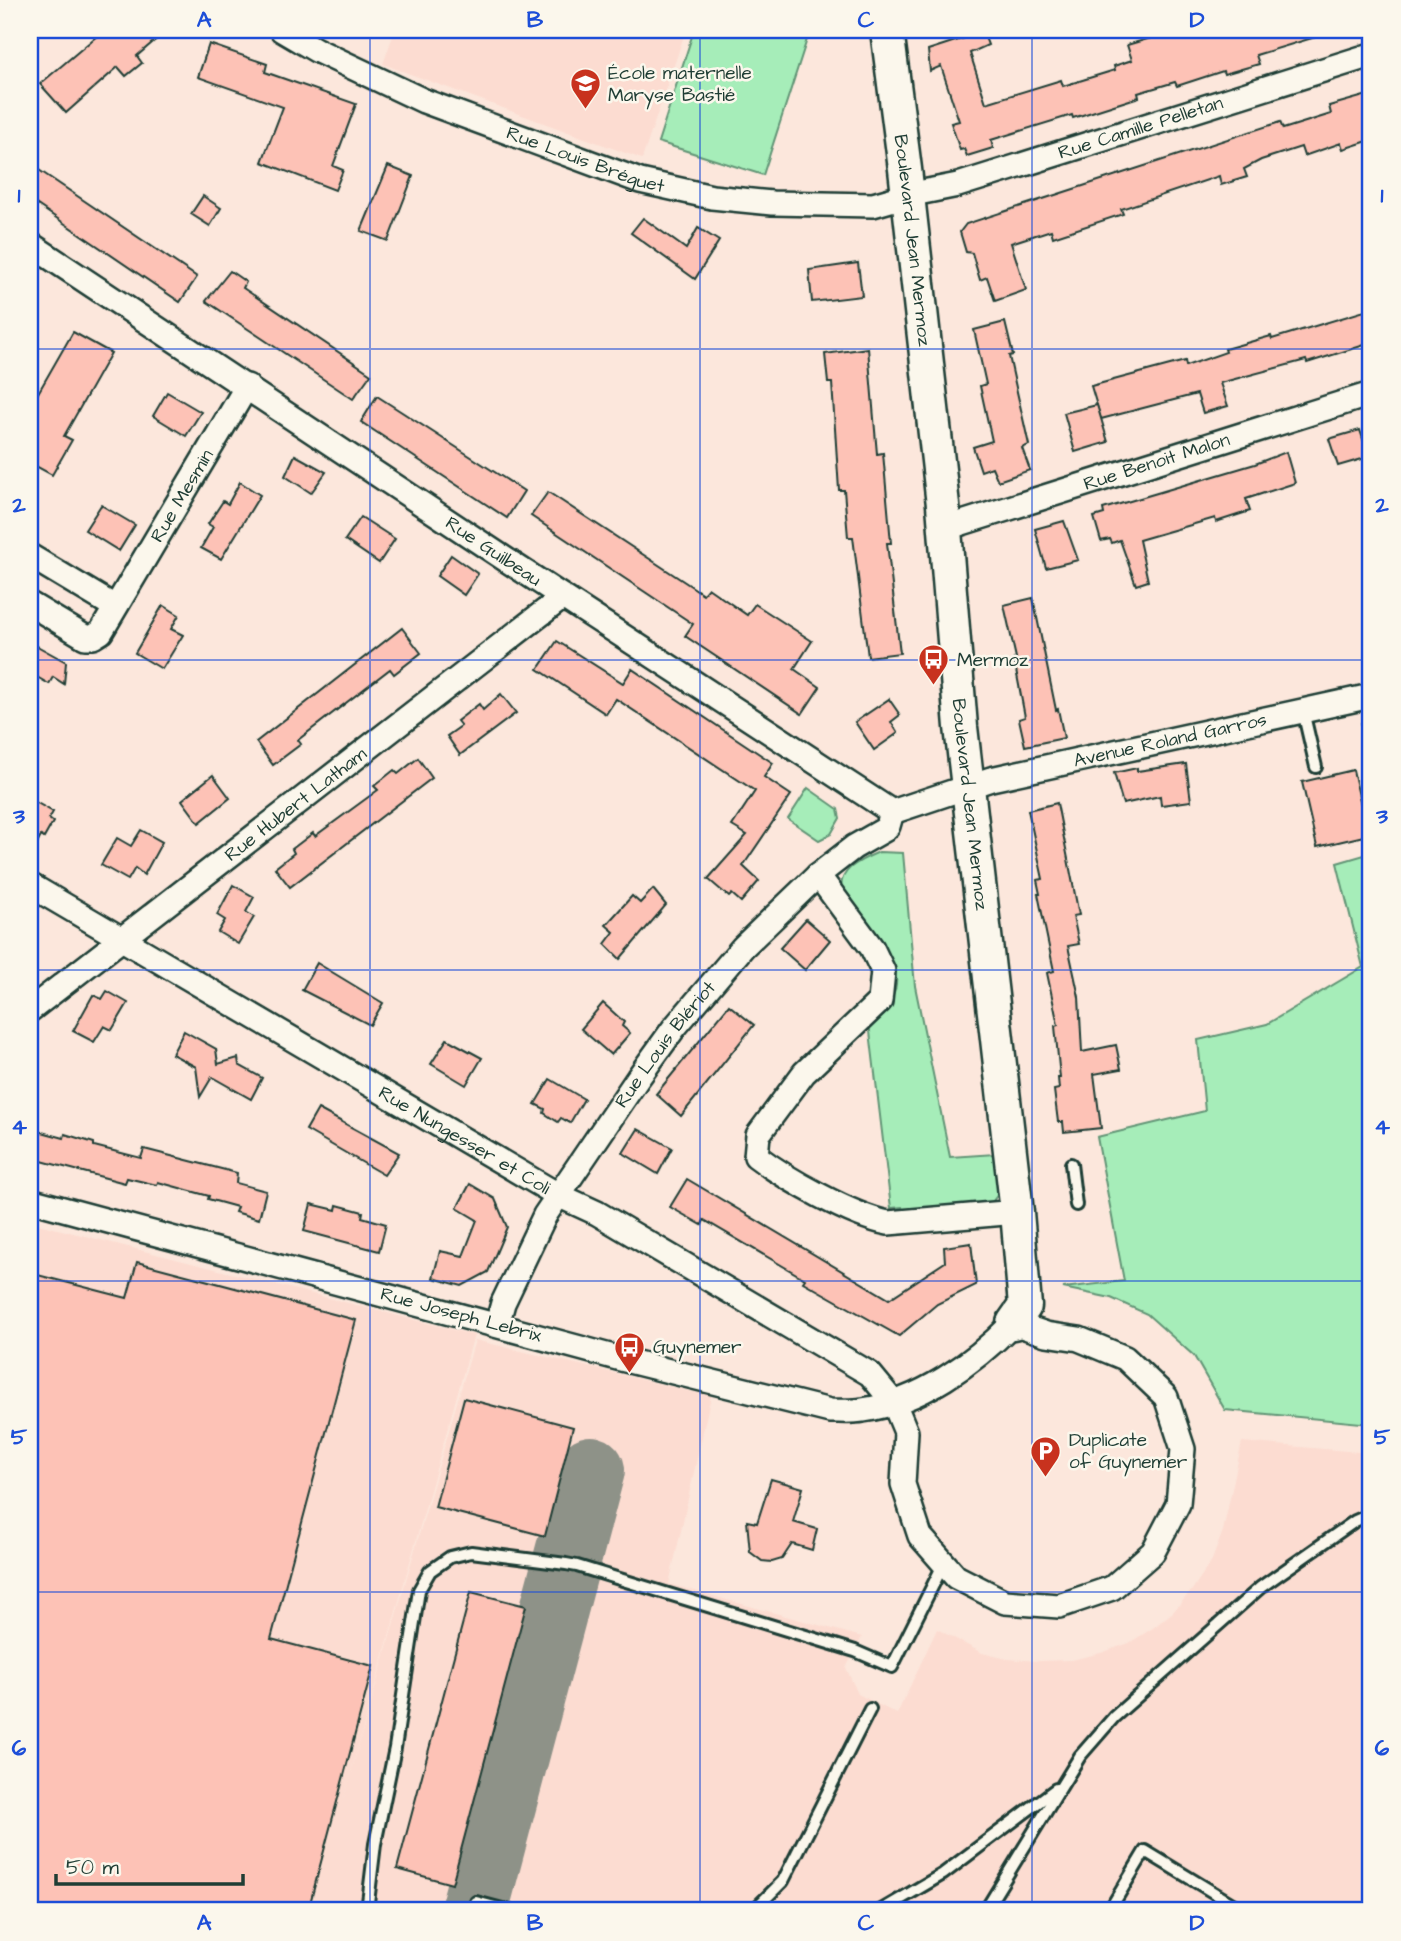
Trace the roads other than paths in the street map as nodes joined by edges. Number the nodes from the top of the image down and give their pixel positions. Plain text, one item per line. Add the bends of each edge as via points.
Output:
1 (282, 30) edge
2 (887, 30) edge
3 (1371, 55) edge
4 (908, 194) junction
5 (30, 244) edge
6 (247, 386) junction
7 (1371, 394) edge
8 (943, 529) junction
9 (30, 556) edge
10 (563, 597) junction
11 (30, 604) edge
12 (115, 607) junction
13 (1371, 696) edge
14 (1303, 711) junction
15 (1315, 767) dead end
16 (968, 787) junction
17 (892, 812) junction
18 (818, 875) junction
19 (30, 885) edge
20 (122, 938) junction
21 (30, 1010) edge
22 (1071, 1164) dead end
23 (558, 1195) junction
24 (30, 1200) edge
25 (1076, 1205) dead end
26 (1017, 1212) junction
27 (1013, 1323) junction
28 (497, 1325) junction
29 (894, 1403) junction
30 (1371, 1514) edge
31 (943, 1565) junction
32 (870, 1709) dead end
33 (1062, 1784) junction
34 (476, 1902) dead end
35 (367, 1911) edge
36 (510, 1911) edge
37 (753, 1911) edge
38 (880, 1911) edge
39 (985, 1911) edge
40 (1108, 1911) edge
41 (1244, 1911) edge

1 - 4 street, Rue Louis Bréguet via 424,101 640,181 712,197 772,203 873,205
2 - 4 street, Boulevard Jean Mermoz
3 - 4 street, Rue Camille Pelletan via 958,185
4 - 8 street, Boulevard Jean Mermoz
5 - 6 street, Rue Guilbeau
6 - 10 street, Rue Guilbeau
6 - 12 street, Rue Mesmin
7 - 8 street, Rue Benoit Malon
8 - 16 street, Boulevard Jean Mermoz
9 - 12 street
10 - 17 street, Rue Guilbeau
10 - 20 street, Rue Hubert Latham
11 - 12 street, Rue Mesmin via 85,637 101,632
13 - 14 street, Avenue Roland Garros
14 - 15 lane
14 - 16 street, Avenue Roland Garros
16 - 17 street
16 - 26 street, Boulevard Jean Mermoz
17 - 18 street, Rue Louis Blériot via 884,830
18 - 23 street, Rue Louis Blériot via 708,986
18 - 26 street via 872,948 883,971 880,1001 804,1073 758,1135 757,1156 869,1219 888,1223
19 - 20 street, Rue Nungesser et Coli
20 - 21 street, Rue Hubert Latham
20 - 23 street, Rue Nungesser et Coli
22 - 25 lane
23 - 28 street, Rue Louis Blériot via 503,1303
23 - 29 street, Rue Nungesser et Coli via 597,1213 870,1374
24 - 28 street, Rue Joseph Lebrix
26 - 27 street, Boulevard Jean Mermoz via 1025,1306
27 - 29 street, Rue Joseph Lebrix via 964,1366
27 - 31 street, Rue Nungesser et Coli via 1079,1339 1125,1358 1166,1397 1183,1449 1178,1504 1143,1562 1112,1588 1059,1606 1005,1602 956,1577
28 - 29 street, Rue Joseph Lebrix via 830,1411 862,1411
29 - 31 street, Rue Nungesser et Coli via 906,1432 902,1484 920,1536
30 - 33 lane via 1261,1587 1142,1690 1080,1756
31 - 35 lane via 892,1667 855,1651 577,1566 471,1552 450,1558 430,1571 419,1590
32 - 37 lane via 783,1881
33 - 38 lane via 943,1874
33 - 39 lane
34 - 36 lane
40 - 41 lane via 1145,1851

